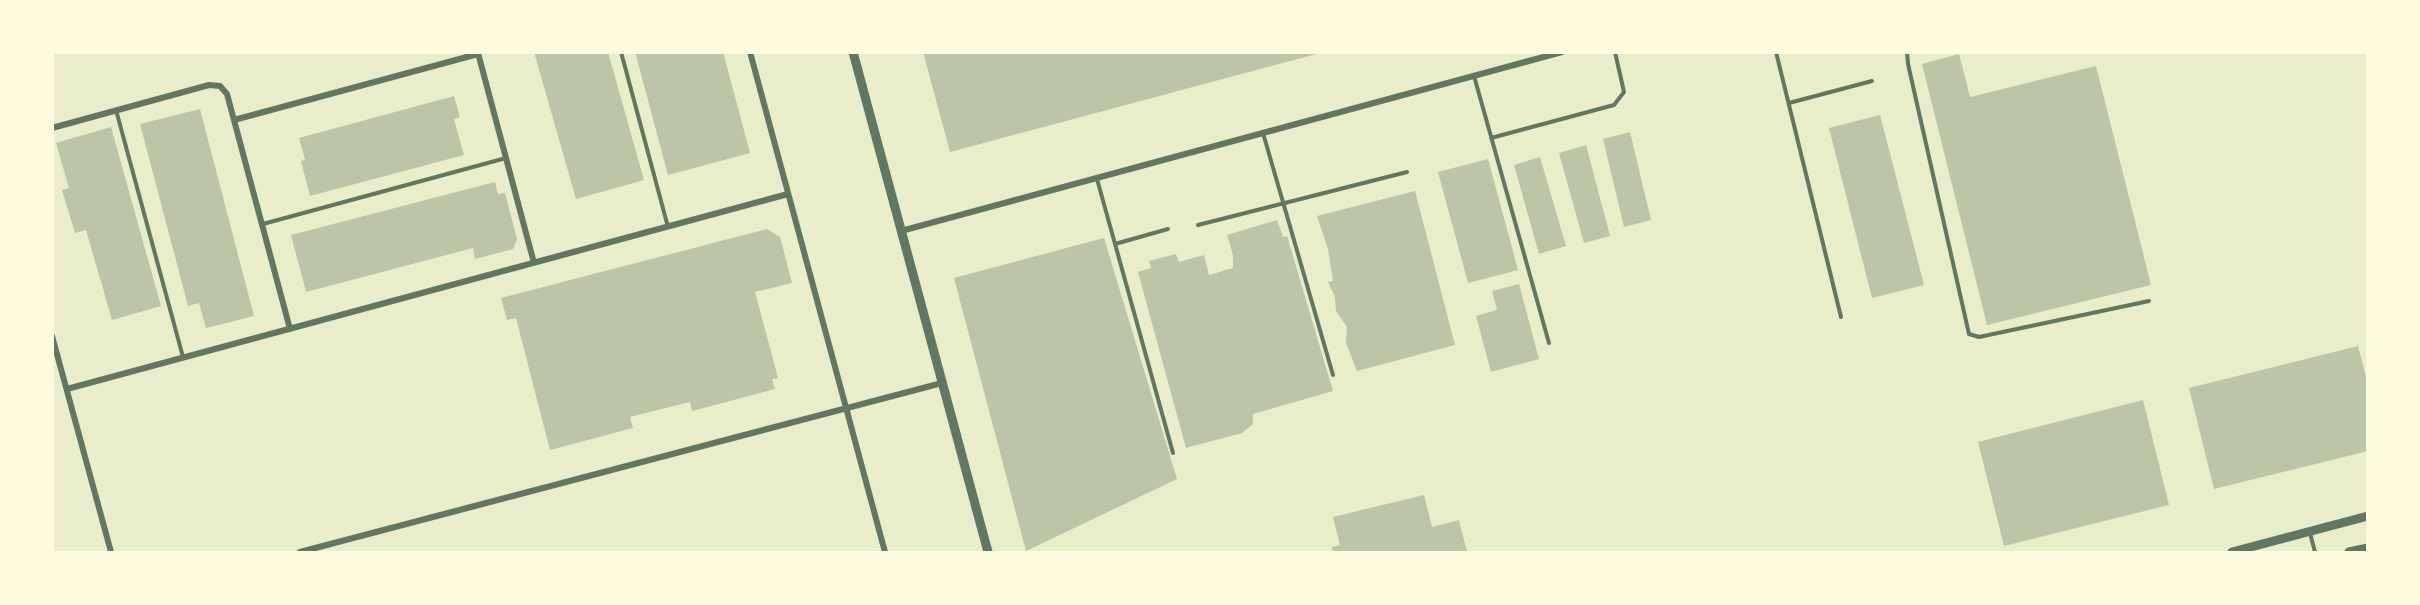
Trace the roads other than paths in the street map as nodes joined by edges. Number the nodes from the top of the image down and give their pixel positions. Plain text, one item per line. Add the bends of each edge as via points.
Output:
1 (621, 52) edge
2 (750, 52) edge
3 (853, 52) edge
4 (1562, 52) edge
5 (1615, 52) edge
6 (1776, 52) edge
7 (1907, 52) edge
8 (478, 53) edge
9 (1474, 76) junction
10 (1872, 81) dead end
11 (1789, 103) junction
12 (116, 110) junction
13 (234, 120) junction
14 (52, 128) edge
15 (1263, 133) junction
16 (1491, 138) junction
17 (506, 158) junction
18 (1407, 172) dead end
19 (1097, 178) junction
20 (788, 194) junction
21 (1283, 203) junction
22 (262, 225) junction
23 (1198, 225) dead end
24 (668, 227) junction
25 (1168, 229) dead end
26 (901, 231) junction
27 (1115, 244) junction
28 (534, 263) junction
29 (2149, 301) dead end
30 (1841, 317) dead end
31 (290, 329) junction
32 (52, 336) edge
33 (1549, 343) dead end
34 (183, 358) junction
35 (1333, 375) dead end
36 (942, 383) junction
37 (67, 389) junction
38 (846, 408) junction
39 (1173, 453) dead end
40 (2367, 516) edge
41 (2310, 532) junction
42 (2367, 548) edge
43 (111, 552) edge
44 (300, 552) edge
45 (885, 552) edge
46 (988, 552) edge
47 (2232, 552) edge
48 (2315, 552) edge
49 (2349, 552) edge

1 - 24 lane
2 - 20 street
3 - 26 street
4 - 9 street
5 - 16 lane via 1624,92 1614,105
6 - 11 lane
7 - 29 lane via 1969,334 1979,337
8 - 13 street
8 - 17 street
9 - 15 street
9 - 16 lane
10 - 11 lane
11 - 30 lane
12 - 13 street via 215,84 227,94
12 - 14 street
12 - 34 lane
13 - 22 street
15 - 19 street
15 - 21 lane
16 - 33 lane
17 - 22 lane
17 - 28 street
18 - 21 lane
19 - 26 street
19 - 27 lane
20 - 24 street
20 - 38 street
21 - 23 lane
21 - 35 lane
22 - 31 street
24 - 28 street
25 - 27 lane
26 - 36 street
27 - 39 lane
28 - 31 street
31 - 34 street
32 - 37 street
34 - 37 street
36 - 38 street
36 - 46 street
37 - 43 street
38 - 44 street
38 - 45 street
40 - 41 street
41 - 47 street
41 - 48 lane
42 - 49 street

